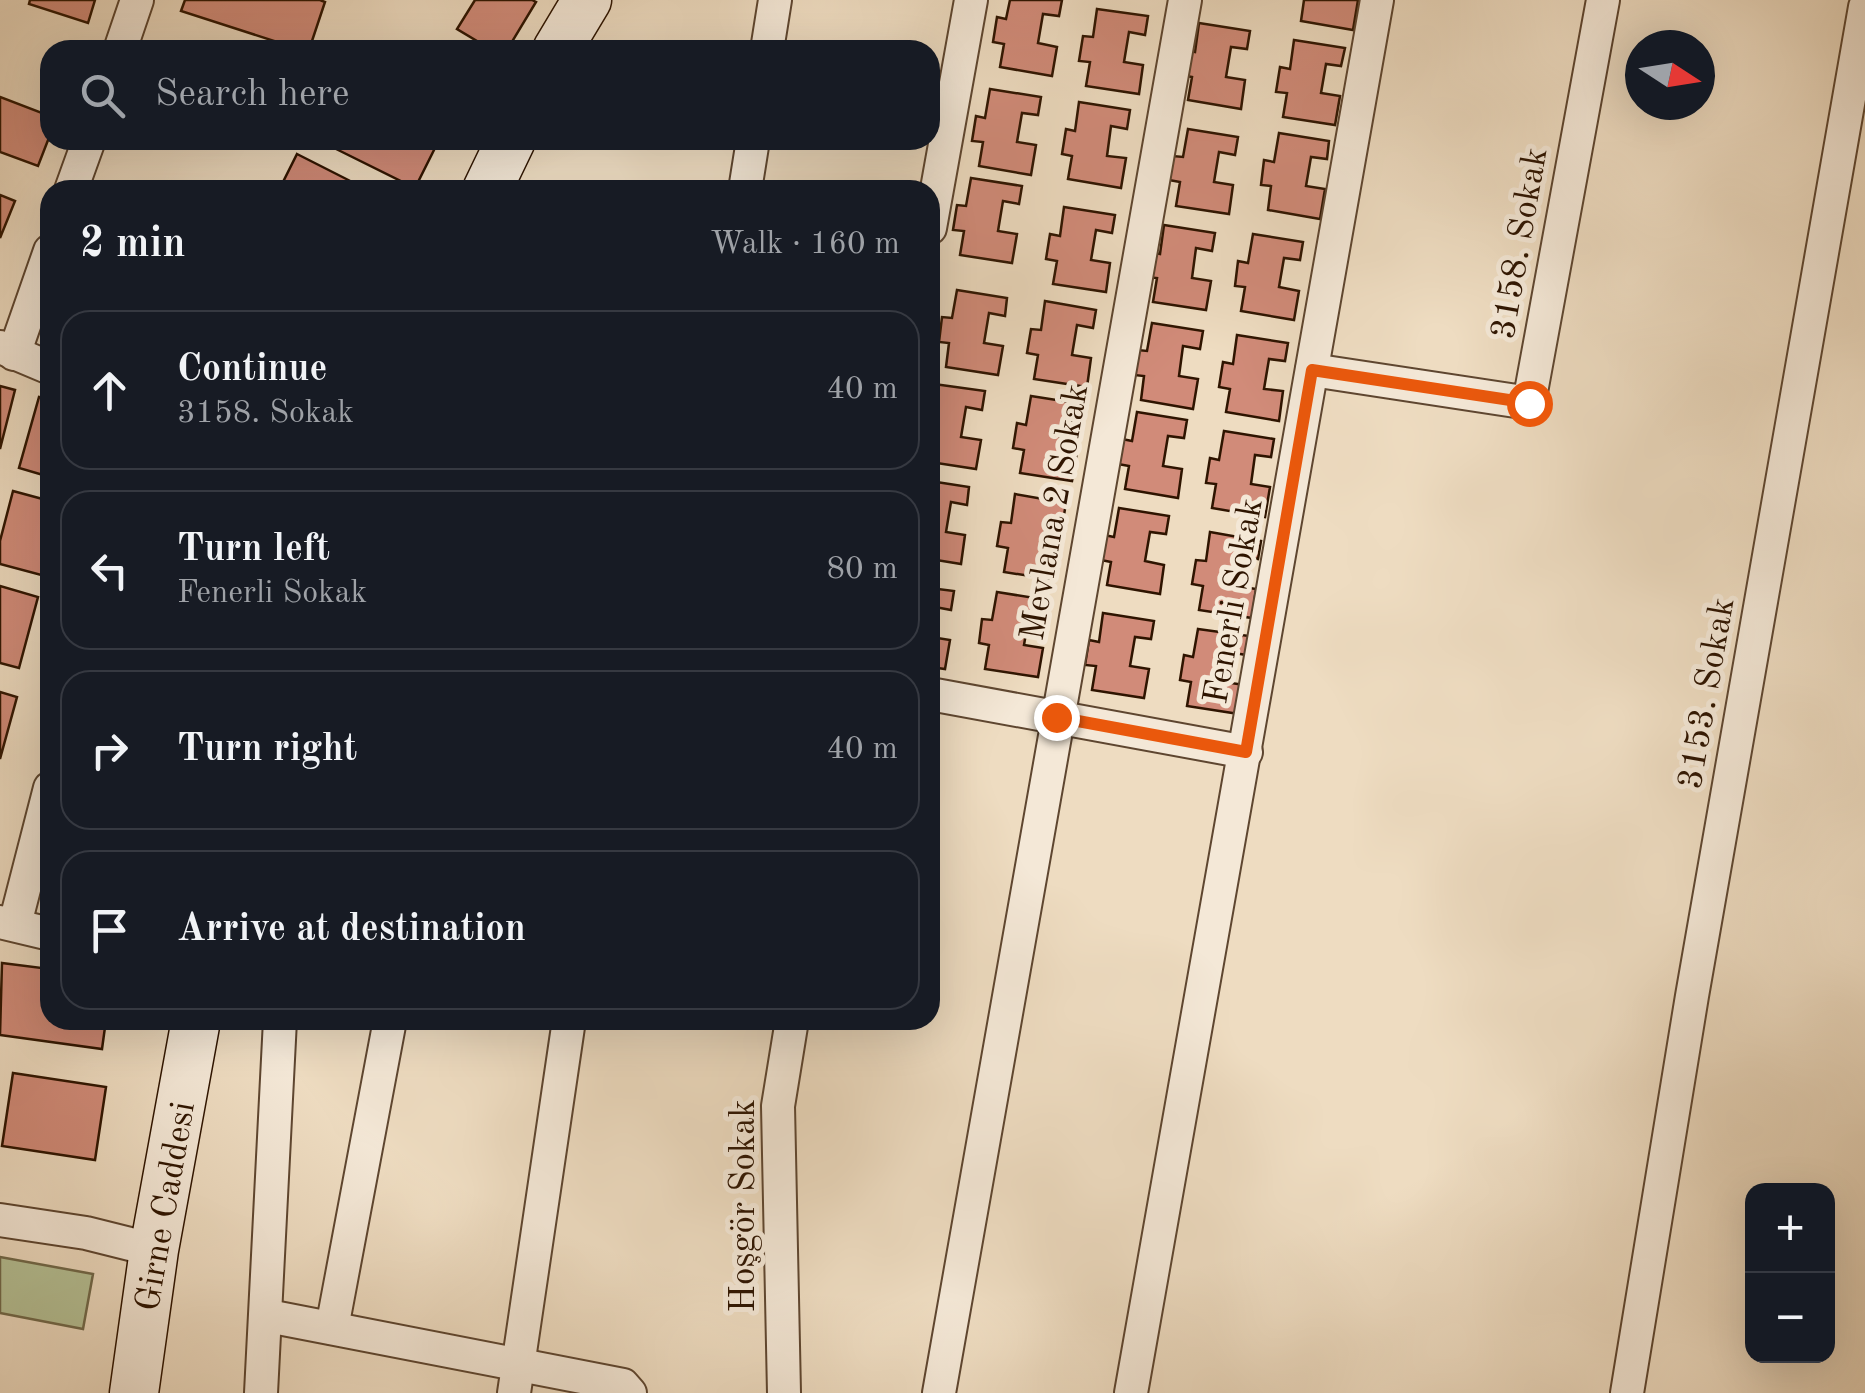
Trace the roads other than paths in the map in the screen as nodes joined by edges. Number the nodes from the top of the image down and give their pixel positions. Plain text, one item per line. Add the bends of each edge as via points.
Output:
1 (137, 0) edge
2 (587, 0) edge
3 (775, 0) edge
4 (970, 0) edge
5 (1185, 0) edge
6 (1377, 0) edge
7 (1603, 0) edge
8 (1865, 7) edge
9 (123, 40) edge
10 (563, 40) edge
11 (769, 40) edge
12 (85, 150) edge
13 (506, 150) edge
14 (751, 150) edge
15 (75, 180) edge
16 (492, 180) edge
17 (747, 180) edge
18 (938, 180) edge
19 (40, 274) edge
20 (7, 351) edge
21 (40, 364) edge
22 (1312, 370) junction
23 (940, 696) edge
24 (1056, 717) junction
25 (1246, 752) junction
26 (40, 820) edge
27 (8, 923) edge
28 (40, 931) edge
29 (194, 1030) edge
30 (280, 1030) edge
31 (388, 1030) edge
32 (568, 1030) edge
33 (771, 1030) edge
34 (790, 1030) edge
35 (778, 1106) junction
36 (0, 1220) edge
37 (154, 1250) junction
38 (268, 1316) junction
39 (332, 1328) junction
40 (517, 1379) edge
41 (134, 1393) edge
42 (261, 1393) edge
43 (630, 1393) edge
44 (784, 1393) edge
45 (939, 1393) edge
46 (1131, 1393) edge
47 (1627, 1393) edge

1 - 9 street
2 - 10 street
3 - 11 street
4 - 18 street
5 - 24 street, Mevlana 2 Sokak
6 - 22 street, Fenerli Sokak
7 - 22 street, 3158. Sokak via 1529,403
8 - 47 street, 3153. Sokak
12 - 15 street
13 - 16 street
14 - 17 street
19 - 20 street
20 - 21 street
22 - 25 street, Fenerli Sokak
23 - 24 street
24 - 25 street
24 - 45 street, Mevlana 2 Sokak
25 - 46 street, Fenerli Sokak
26 - 27 street
27 - 28 street
29 - 37 street, Girne Caddesi
30 - 38 street
31 - 39 street
32 - 40 street
33 - 35 street
34 - 35 street, Hoşgör Sokak
35 - 44 street, Hoşgör Sokak
36 - 37 street
37 - 41 street, Girne Caddesi
38 - 39 street
38 - 42 street
39 - 40 street
40 - 43 street via 623,1385

